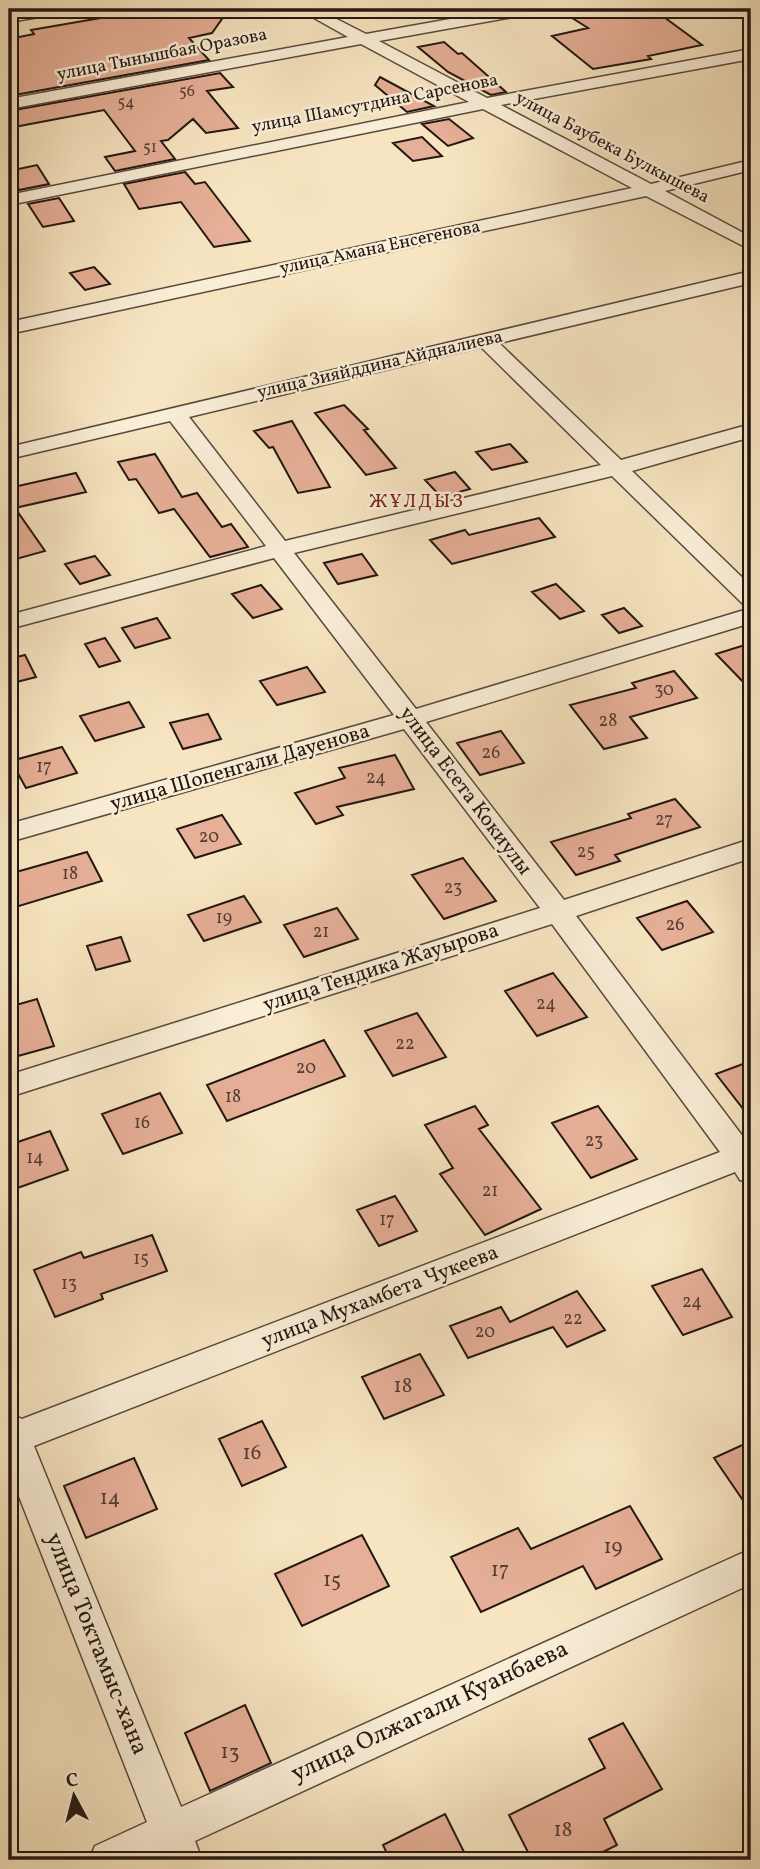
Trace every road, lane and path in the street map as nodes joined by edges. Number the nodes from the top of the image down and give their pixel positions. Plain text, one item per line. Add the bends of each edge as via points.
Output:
1 (57, 9) edge
2 (306, 9) edge
3 (530, 9) edge
4 (35, 10) edge
5 (9, 17) edge
6 (363, 37) junction
7 (751, 54) edge
8 (9, 104) edge
9 (482, 104) junction
10 (751, 165) edge
11 (648, 190) junction
12 (9, 200) edge
13 (751, 244) edge
14 (751, 278) edge
15 (9, 328) edge
16 (485, 340) junction
17 (175, 413) junction
18 (751, 430) edge
19 (9, 453) edge
20 (617, 468) junction
21 (282, 549) junction
22 (751, 599) edge
23 (751, 615) edge
24 (9, 622) edge
25 (410, 719) junction
26 (9, 834) edge
27 (751, 848) edge
28 (558, 912) junction
29 (9, 1086) edge
30 (748, 1160) edge
31 (10, 1435) edge
32 (751, 1566) edge
33 (176, 1845) edge
34 (109, 1860) edge

1 - 4 street
2 - 6 street, улица Баубека Булкышева
3 - 6 street, улица Тынышбая Оразова
4 - 5 street
6 - 8 street, улица Тынышбая Оразова
6 - 9 street, улица Баубека Булкышева
7 - 9 street, улица Шамсутдина Сарсенова
9 - 11 street, улица Баубека Булкышева
9 - 12 street, улица Шамсутдина Сарсенова
10 - 11 street, улица Амана Енсегенова
11 - 13 street, улица Баубека Булкышева
11 - 15 street, улица Амана Енсегенова
14 - 16 street, улица Зияйддина Айдналиева
16 - 17 street, улица Зияйддина Айдналиева
16 - 20 street
17 - 19 street, улица Зияйддина Айдналиева
17 - 21 street, улица Есета Кокиулы
18 - 20 street
20 - 21 street
20 - 22 street
21 - 24 street
21 - 25 street, улица Есета Кокиулы
23 - 25 street, улица Шопенгали Дауенова
25 - 26 street, улица Шопенгали Дауенова
25 - 28 street, улица Есета Кокиулы
27 - 28 street, улица Тендика Жауырова
28 - 29 street, улица Тендика Жауырова
28 - 30 street, улица Есета Кокиулы
30 - 31 street, улица Мухамбета Чукеева
31 - 33 street, улица Токтамыс-хана
32 - 33 street, улица Олжагали Куанбаева
33 - 34 street, улица Олжагали Куанбаева

